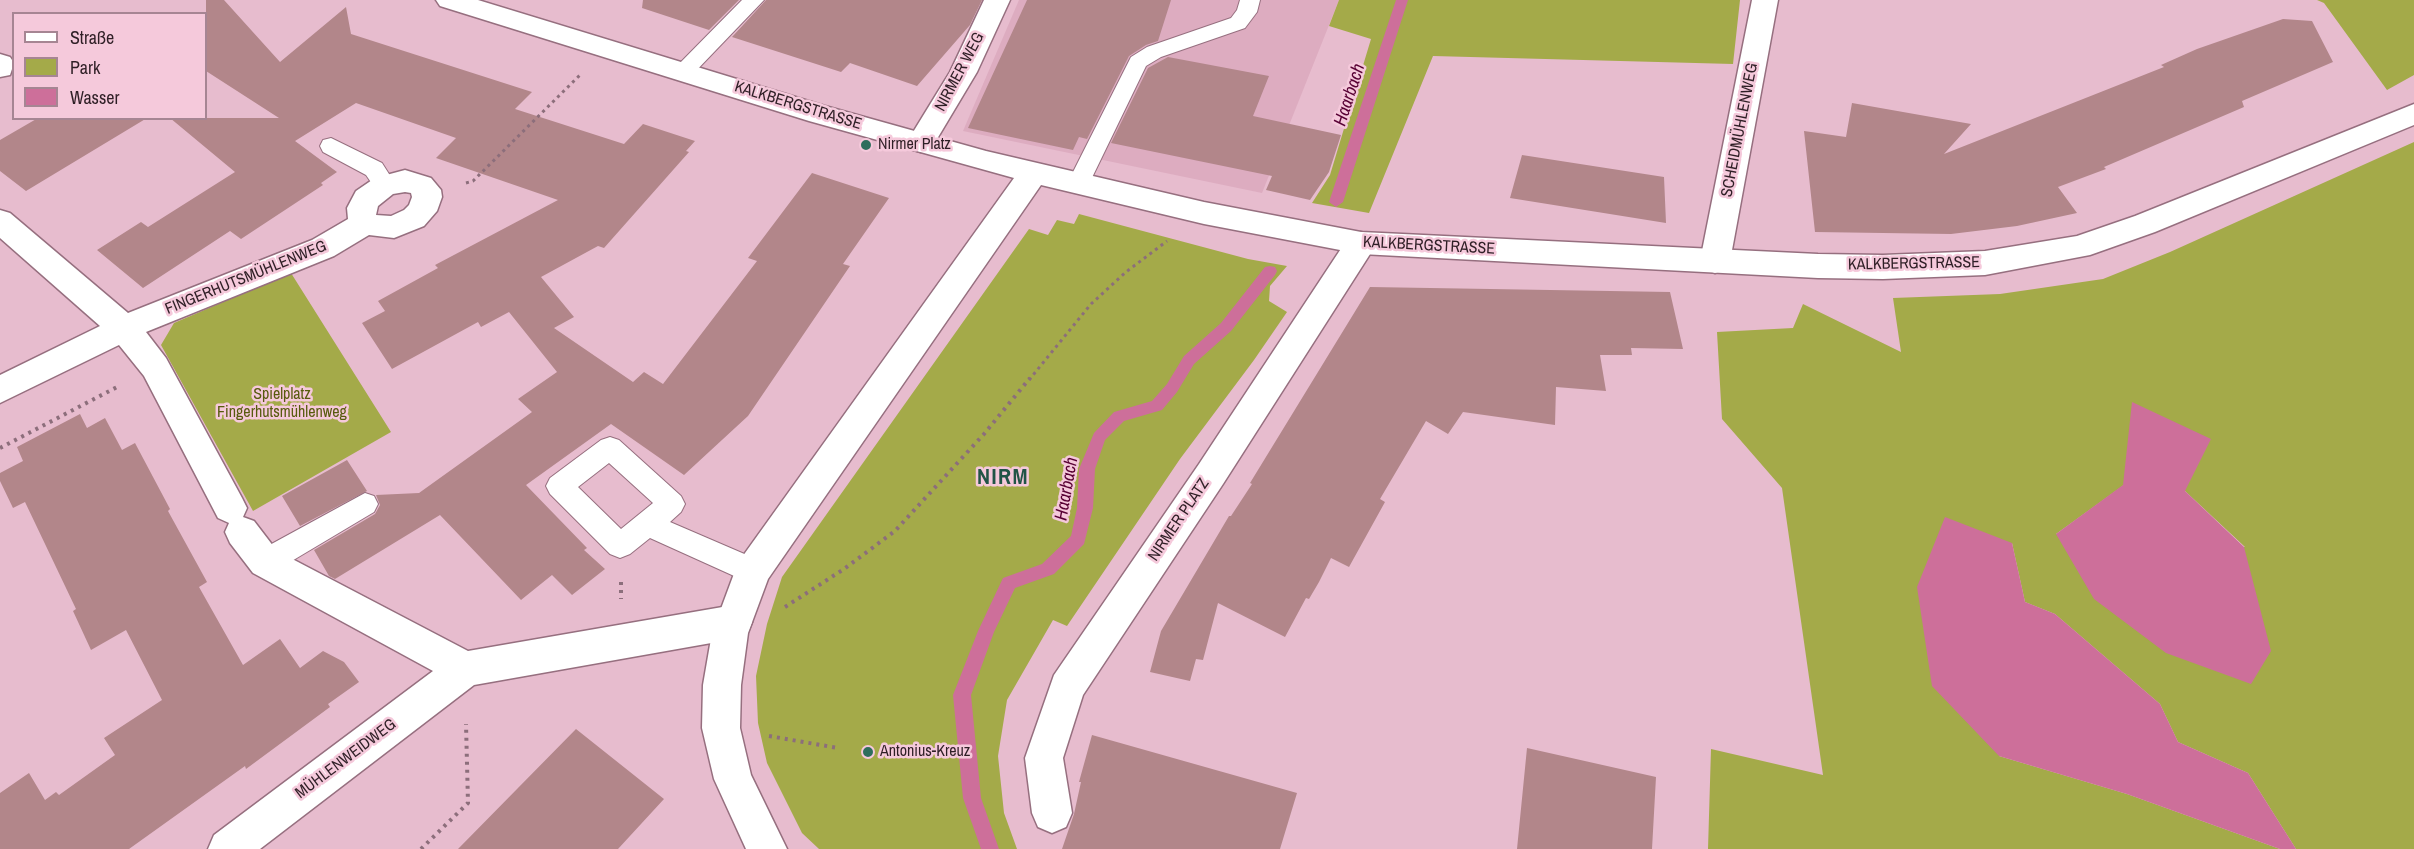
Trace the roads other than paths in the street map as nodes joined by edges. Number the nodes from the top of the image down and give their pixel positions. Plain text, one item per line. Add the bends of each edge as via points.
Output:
1 (449, 0) edge
2 (754, 0) edge
3 (997, 0) edge
4 (1250, 0) edge
5 (1765, 0) edge
6 (0, 63) edge
7 (0, 68) edge
8 (684, 71) junction
9 (2414, 114) edge
10 (921, 142) junction
11 (331, 146) dead end
12 (1034, 172) junction
13 (1078, 184) junction
14 (385, 185) junction
15 (0, 221) edge
16 (366, 223) junction
17 (1361, 243) junction
18 (1715, 261) junction
19 (124, 328) junction
20 (0, 390) edge
21 (365, 504) dead end
22 (647, 524) junction
23 (265, 562) junction
24 (753, 571) junction
25 (732, 627) junction
26 (465, 669) junction
27 (1052, 813) dead end
28 (228, 849) edge
29 (767, 849) edge

1 - 8 street, KALKBERGSTRASSE
2 - 8 lane
3 - 10 street, NIRMER WEG via 963,72
4 - 13 lane via 1238,23 1154,52 1138,62
5 - 18 street, SCHEIDMÜHLENWEG
6 - 7 street
8 - 10 street, KALKBERGSTRASSE
9 - 18 street, KALKBERGSTRASSE via 2079,247 1985,263 1883,267
10 - 12 street, KALKBERGSTRASSE
11 - 14 lane via 374,169
12 - 13 street, KALKBERGSTRASSE
12 - 24 street
13 - 17 street, KALKBERGSTRASSE
14 - 16 street via 374,191 362,208 361,216
14 - 16 street via 421,185 427,196 422,211 404,223 383,228
15 - 19 street
16 - 19 street, FINGERHUTSMÜHLENWEG via 323,248
17 - 18 street, KALKBERGSTRASSE
17 - 27 street, NIRMER PLATZ via 1067,687 1044,758
19 - 20 street, FINGERHUTSMÜHLENWEG
19 - 23 street via 155,367 236,520
21 - 23 lane
22 - 22 lane via 672,504 610,448 559,486 620,546
22 - 24 lane
23 - 26 street
24 - 25 street
25 - 26 street, MÜHLENWEIDWEG via 622,641
25 - 29 street via 722,685 721,728 733,779
26 - 28 street, MÜHLENWEIDWEG

